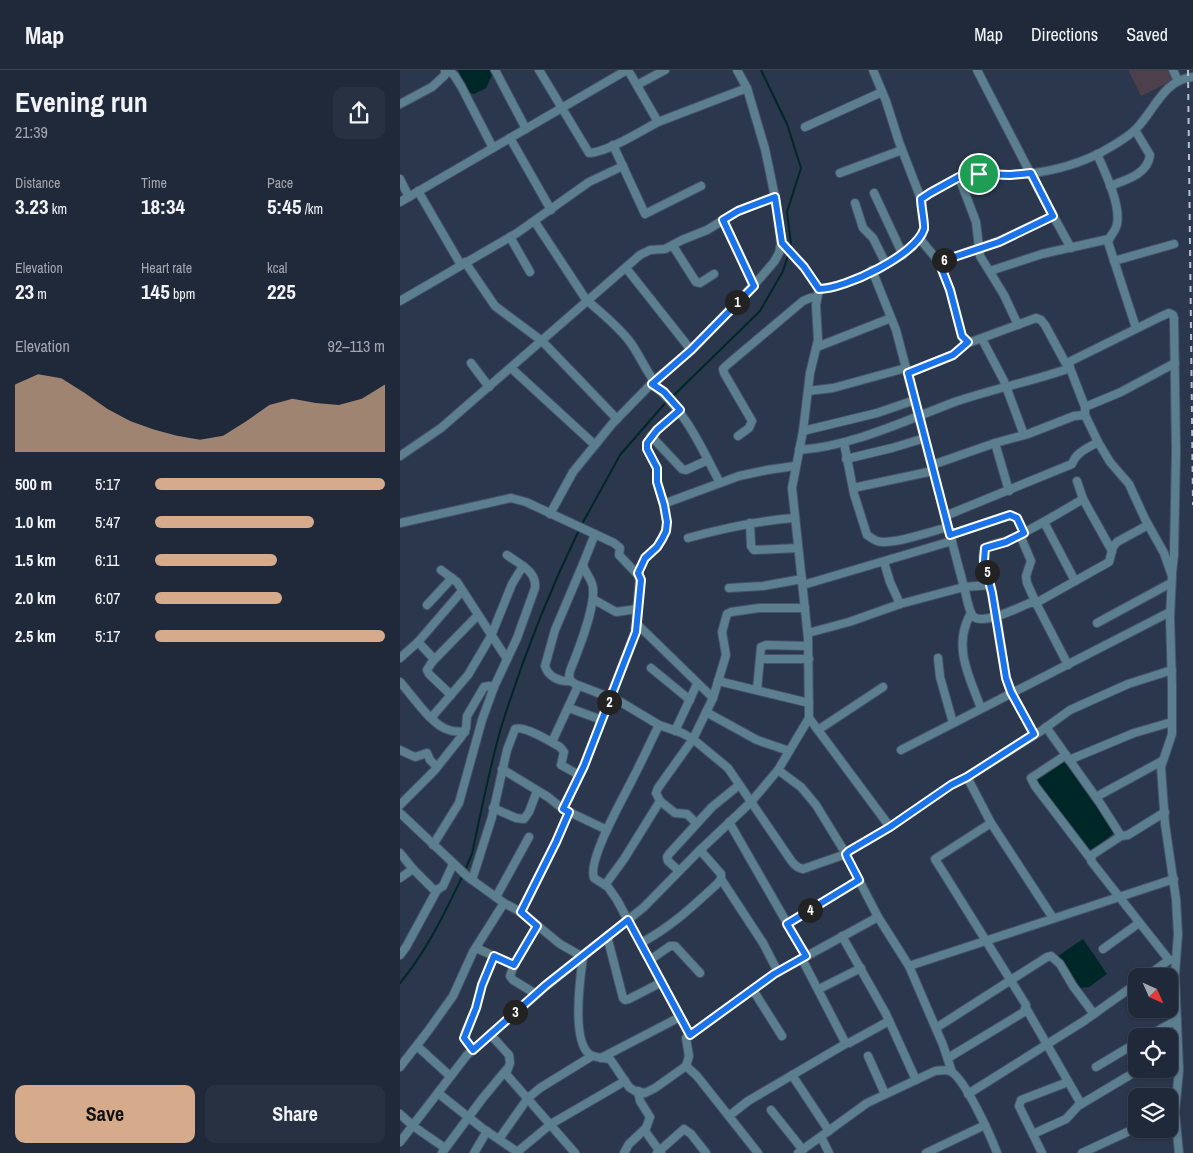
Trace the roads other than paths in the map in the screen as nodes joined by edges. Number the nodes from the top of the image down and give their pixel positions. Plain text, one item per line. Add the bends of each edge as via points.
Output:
1 (447, 70) edge
2 (495, 70) edge
3 (539, 70) edge
4 (628, 70) edge
5 (665, 70) edge
6 (737, 70) edge
7 (873, 70) edge
8 (977, 70) edge
9 (1173, 70) edge
10 (1193, 77) edge
11 (1178, 81) junction
12 (637, 85) junction
13 (747, 88) junction
14 (882, 92) junction
15 (400, 104) edge
16 (561, 108) junction
17 (658, 122) junction
18 (805, 127) dead end
19 (526, 129) junction
20 (1135, 130) junction
21 (510, 138) junction
22 (613, 145) junction
23 (493, 148) junction
24 (902, 150) junction
25 (1098, 154) junction
26 (622, 166) junction
27 (840, 173) dead end
28 (1031, 173) junction
29 (959, 177) junction
30 (400, 179) edge
31 (701, 186) dead end
32 (1110, 186) junction
33 (418, 191) junction
34 (874, 192) dead end
35 (409, 197) junction
36 (775, 197) junction
37 (921, 199) junction
38 (400, 202) edge
39 (855, 203) dead end
40 (551, 210) junction
41 (1053, 216) junction
42 (723, 220) junction
43 (535, 222) junction
44 (510, 237) junction
45 (920, 239) junction
46 (1109, 239) junction
47 (782, 243) junction
48 (1174, 244) dead end
49 (673, 246) junction
50 (979, 248) junction
51 (1071, 248) junction
52 (903, 255) junction
53 (1114, 261) junction
54 (939, 262) junction
55 (463, 264) junction
56 (886, 264) junction
57 (626, 268) junction
58 (872, 270) junction
59 (990, 271) junction
60 (530, 272) dead end
61 (714, 274) dead end
62 (754, 286) junction
63 (818, 293) junction
64 (400, 301) edge
65 (588, 301) junction
66 (891, 318) junction
67 (1018, 325) junction
68 (1136, 328) junction
69 (982, 338) junction
70 (542, 341) junction
71 (968, 342) junction
72 (816, 347) junction
73 (691, 350) junction
74 (471, 363) dead end
75 (1175, 363) junction
76 (511, 368) junction
77 (1070, 368) junction
78 (907, 370) junction
79 (653, 382) junction
80 (1006, 386) junction
81 (489, 387) junction
82 (808, 391) junction
83 (915, 400) junction
84 (680, 410) junction
85 (1085, 411) junction
86 (919, 417) junction
87 (617, 419) junction
88 (803, 431) junction
89 (1024, 435) junction
90 (651, 436) junction
91 (738, 436) dead end
92 (925, 438) junction
93 (1098, 442) junction
94 (844, 443) junction
95 (995, 443) junction
96 (595, 445) junction
97 (799, 450) junction
98 (400, 456) edge
99 (846, 459) junction
100 (708, 460) junction
101 (931, 463) junction
102 (795, 466) junction
103 (933, 471) junction
104 (1077, 481) dead end
105 (720, 483) junction
106 (853, 488) junction
107 (1009, 490) junction
108 (1083, 499) junction
109 (664, 505) junction
110 (550, 514) junction
111 (945, 516) junction
112 (794, 518) junction
113 (1044, 522) junction
114 (400, 523) edge
115 (750, 523) junction
116 (1148, 525) junction
117 (595, 534) junction
118 (950, 534) junction
119 (1022, 534) junction
120 (688, 538) dead end
121 (798, 548) junction
122 (1112, 551) junction
123 (507, 555) dead end
124 (884, 562) junction
125 (583, 564) junction
126 (523, 566) junction
127 (441, 570) dead end
128 (638, 573) junction
129 (452, 578) junction
130 (1172, 580) junction
131 (1075, 581) junction
132 (802, 582) junction
133 (990, 584) junction
134 (964, 587) junction
135 (729, 588) dead end
136 (462, 591) junction
137 (593, 599) junction
138 (1036, 603) junction
139 (900, 604) junction
140 (427, 605) dead end
141 (805, 608) junction
142 (637, 609) junction
143 (1170, 612) junction
144 (971, 613) junction
145 (478, 615) junction
146 (997, 617) junction
147 (1097, 623) dead end
148 (637, 624) junction
149 (808, 633) junction
150 (491, 636) junction
151 (418, 642) junction
152 (808, 646) junction
153 (400, 658) edge
154 (938, 658) dead end
155 (760, 659) junction
156 (809, 659) junction
157 (507, 660) junction
158 (433, 661) junction
159 (1068, 664) junction
160 (651, 668) dead end
161 (1172, 670) junction
162 (718, 681) junction
163 (400, 682) edge
164 (574, 684) junction
165 (697, 684) junction
166 (494, 687) junction
167 (883, 688) dead end
168 (757, 690) junction
169 (1011, 692) junction
170 (451, 695) junction
171 (610, 698) junction
172 (713, 698) junction
173 (690, 700) junction
174 (809, 703) junction
175 (569, 708) junction
176 (981, 708) junction
177 (706, 712) junction
178 (431, 718) junction
179 (809, 718) junction
180 (602, 720) junction
181 (1172, 722) junction
182 (953, 723) junction
183 (659, 725) junction
184 (1046, 727) junction
185 (818, 730) junction
186 (675, 731) junction
187 (465, 732) junction
188 (1034, 734) junction
189 (693, 739) junction
190 (552, 742) junction
191 (400, 750) edge
192 (901, 750) dead end
193 (789, 751) junction
194 (1067, 758) junction
195 (1162, 761) junction
196 (437, 767) junction
197 (502, 769) junction
198 (778, 770) junction
199 (579, 775) junction
200 (967, 777) junction
201 (739, 785) junction
202 (536, 791) junction
203 (1096, 797) junction
204 (660, 801) junction
205 (751, 802) junction
206 (400, 805) edge
207 (493, 808) junction
208 (566, 811) junction
209 (1165, 812) junction
210 (400, 814) edge
211 (728, 822) junction
212 (696, 823) junction
213 (991, 823) junction
214 (890, 827) junction
215 (607, 830) junction
216 (1121, 836) junction
217 (529, 837) dead end
218 (433, 845) junction
219 (700, 850) junction
220 (400, 853) edge
221 (846, 854) junction
222 (1090, 858) junction
223 (455, 866) junction
224 (413, 869) junction
225 (679, 871) junction
226 (400, 878) edge
227 (721, 878) junction
228 (470, 879) junction
229 (1174, 879) junction
230 (859, 880) junction
231 (605, 885) junction
232 (437, 890) junction
233 (496, 897) junction
234 (1120, 897) junction
235 (504, 903) junction
236 (521, 912) junction
237 (878, 916) junction
238 (1053, 918) junction
239 (628, 920) junction
240 (1140, 923) junction
241 (787, 924) junction
242 (537, 926) junction
243 (608, 936) junction
244 (842, 936) junction
245 (985, 940) junction
246 (641, 944) junction
247 (476, 948) junction
248 (1103, 950) dead end
249 (400, 955) edge
250 (494, 956) junction
251 (583, 957) junction
252 (804, 957) junction
253 (650, 960) junction
254 (1172, 960) junction
255 (514, 965) junction
256 (909, 966) junction
257 (861, 968) junction
258 (1160, 968) edge
259 (778, 972) junction
260 (700, 973) dead end
261 (1011, 981) junction
262 (662, 982) junction
263 (819, 989) junction
264 (753, 990) junction
265 (1128, 990) edge
266 (536, 994) junction
267 (1026, 1008) junction
268 (1094, 1014) junction
269 (680, 1017) junction
270 (1177, 1020) junction
271 (889, 1021) junction
272 (936, 1028) junction
273 (1162, 1028) edge
274 (1177, 1028) edge
275 (490, 1034) junction
276 (690, 1035) junction
277 (782, 1036) dead end
278 (846, 1043) junction
279 (1046, 1044) junction
280 (417, 1046) junction
281 (1128, 1048) edge
282 (473, 1050) junction
283 (592, 1056) junction
284 (868, 1056) dead end
285 (601, 1058) junction
286 (948, 1058) junction
287 (686, 1066) junction
288 (400, 1067) edge
289 (1096, 1067) dead end
290 (506, 1070) junction
291 (952, 1072) junction
292 (792, 1075) junction
293 (450, 1076) junction
294 (1128, 1076) edge
295 (916, 1080) junction
296 (625, 1081) junction
297 (1068, 1082) junction
298 (638, 1091) junction
299 (438, 1093) junction
300 (885, 1094) junction
301 (968, 1094) junction
302 (528, 1098) junction
303 (1081, 1104) junction
304 (771, 1110) dead end
305 (400, 1114) edge
306 (729, 1116) junction
307 (469, 1117) junction
308 (551, 1124) junction
309 (985, 1125) junction
310 (413, 1126) junction
311 (645, 1130) junction
312 (487, 1131) junction
313 (829, 1131) junction
314 (1128, 1132) edge
315 (1033, 1134) junction
316 (821, 1137) junction
317 (1176, 1138) edge
318 (499, 1139) junction
319 (400, 1142) edge
320 (444, 1150) edge
321 (800, 1151) edge
322 (518, 1152) edge
323 (659, 1152) edge
324 (474, 1153) edge
325 (576, 1153) edge
326 (624, 1153) edge
327 (706, 1153) edge
328 (758, 1153) edge
329 (829, 1153) edge
330 (926, 1153) edge
331 (997, 1153) edge
332 (1042, 1153) edge
333 (1082, 1153) edge
334 (1179, 1153) edge

1 - 15 street via 432,87
1 - 23 street via 461,86
2 - 19 street
3 - 16 street
4 - 12 street
4 - 16 street
5 - 12 street
6 - 13 street
7 - 14 street
8 - 28 street
9 - 11 street
10 - 11 street
11 - 20 street via 1157,101
12 - 17 street
13 - 17 street
13 - 36 street via 766,149
14 - 18 street
14 - 24 street
16 - 19 street
16 - 22 street via 589,154
17 - 22 street
19 - 21 street
20 - 25 street
20 - 32 street via 1150,155 1148,164 1135,176
21 - 23 street
21 - 40 street
22 - 26 street
23 - 33 street
24 - 27 street
24 - 37 street
25 - 28 street via 1064,167
25 - 32 street
26 - 31 street via 645,214
26 - 40 street via 589,182
28 - 29 street
28 - 41 street
29 - 37 street
29 - 50 street via 976,222
30 - 35 street
32 - 46 street via 1118,219
33 - 35 street
33 - 55 street
34 - 52 street
35 - 38 street
36 - 42 street
36 - 47 street
37 - 45 street via 925,227
39 - 56 street via 862,228 873,238
40 - 43 street
41 - 50 street
41 - 51 street
42 - 49 street
42 - 62 street
43 - 44 street
43 - 65 street
44 - 55 street
44 - 60 street
45 - 52 street
45 - 54 street
46 - 51 street
46 - 53 street
47 - 62 street via 774,262
47 - 63 street via 804,267
48 - 53 street
49 - 57 street via 650,250
49 - 61 street via 698,283
50 - 54 street
50 - 59 street via 980,256
51 - 59 street
52 - 56 street
53 - 68 street
54 - 71 street via 962,336
55 - 64 street
55 - 70 street via 495,306
56 - 58 street
57 - 65 street
57 - 73 street
58 - 63 street
58 - 66 street
59 - 67 street
62 - 73 street
63 - 72 street
63 - 91 street via 803,301 723,369 752,421 749,428
65 - 70 street
65 - 79 street via 622,333 637,352
66 - 72 street
66 - 78 street
67 - 69 street
67 - 77 street via 1036,318 1041,320
68 - 75 street via 1160,316 1173,315
68 - 77 street via 1075,358 1069,362
69 - 71 street
69 - 80 street
70 - 76 street
70 - 87 street
71 - 78 street via 953,355
72 - 82 street
73 - 79 street
74 - 81 street
75 - 85 street
75 - 130 street
76 - 81 street
76 - 96 street
77 - 80 street
77 - 85 street
78 - 82 street
78 - 83 street
79 - 84 street
79 - 87 street
80 - 86 street
80 - 89 street
81 - 98 street via 441,428
82 - 88 street
83 - 86 street
83 - 88 street via 877,414
84 - 90 street
84 - 100 street
85 - 89 street
85 - 93 street
86 - 92 street
86 - 94 street
87 - 96 street
88 - 97 street
89 - 95 street
90 - 100 street via 682,469
90 - 109 street via 647,449 657,468 657,482
92 - 99 street
92 - 101 street
93 - 107 street via 1081,451 1072,464
93 - 116 street via 1129,484
94 - 97 street
94 - 99 street
95 - 101 street
95 - 107 street
96 - 110 street via 573,472
97 - 102 street
99 - 106 street
100 - 105 street
101 - 103 street
102 - 105 street via 739,476
102 - 112 street via 792,488
103 - 106 street
103 - 111 street
104 - 108 street
105 - 109 street
106 - 118 street via 865,532 878,542
107 - 111 street
108 - 113 street
108 - 122 street
109 - 128 street via 666,531
110 - 114 street via 511,498
110 - 117 street
111 - 118 street
112 - 115 street
112 - 121 street
113 - 119 street
113 - 131 street
115 - 120 street
115 - 121 street via 754,550
116 - 122 street via 1118,542
116 - 130 street via 1164,553
117 - 125 street
117 - 128 street via 618,546 619,556
118 - 119 street via 1010,515 1017,518
118 - 124 street
118 - 134 street
119 - 133 street via 985,548 984,561
119 - 138 street via 1031,561 1027,583
121 - 132 street
122 - 131 street via 1109,562
123 - 126 street
124 - 132 street
124 - 139 street
125 - 137 street via 593,584
125 - 164 street via 545,666 557,679
126 - 150 street via 512,584
126 - 157 street via 534,577 536,588
127 - 129 street
128 - 142 street via 641,580
129 - 136 street
129 - 140 street
130 - 143 street
130 - 147 street
131 - 138 street
132 - 135 street
132 - 141 street
133 - 134 street
133 - 146 street
134 - 139 street
134 - 144 street
136 - 145 street
136 - 151 street
137 - 142 street via 616,612
137 - 164 street via 570,672 569,677
138 - 146 street
138 - 159 street
139 - 149 street
141 - 149 street
141 - 162 street via 759,608 727,614 722,632 726,655
142 - 148 street
143 - 159 street
143 - 161 street
144 - 146 street via 980,619
144 - 176 street via 965,625 962,647 966,669
145 - 150 street
145 - 158 street
146 - 169 street
148 - 165 street
148 - 171 street
149 - 152 street
150 - 157 street
150 - 170 street via 468,675
151 - 153 street
151 - 158 street
152 - 155 street via 766,645 761,648
152 - 156 street
154 - 182 street
155 - 156 street
155 - 168 street
156 - 174 street
157 - 166 street
158 - 170 street via 427,672
159 - 169 street
160 - 173 street
161 - 181 street
161 - 184 street via 1128,684 1070,710
162 - 168 street
162 - 172 street
163 - 178 street
164 - 171 street
164 - 175 street
165 - 172 street
165 - 173 street
166 - 187 street via 486,686 476,700 467,716
166 - 218 street via 459,803
167 - 185 street
168 - 174 street
169 - 176 street
169 - 188 street
170 - 178 street
171 - 180 street
171 - 183 street
172 - 177 street
173 - 186 street
174 - 179 street
175 - 180 street
175 - 190 street
176 - 182 street
177 - 189 street
177 - 193 street via 758,740
178 - 187 street via 448,730
179 - 185 street
179 - 193 street
180 - 199 street
181 - 194 street
181 - 195 street via 1169,745
182 - 192 street
183 - 186 street
183 - 215 street
184 - 188 street
184 - 194 street
185 - 214 street
186 - 189 street
187 - 196 street
188 - 200 street
189 - 201 street via 728,768
189 - 204 street via 658,788 656,793
190 - 197 street via 526,730 515,729
190 - 199 street via 563,750 562,765
191 - 196 street via 415,757 426,753
193 - 198 street
194 - 203 street
194 - 222 street via 1031,778
195 - 203 street
195 - 209 street
196 - 206 street
197 - 202 street
197 - 207 street
198 - 205 street
198 - 221 street via 816,804
199 - 208 street
200 - 213 street
200 - 214 street
201 - 205 street
201 - 212 street
202 - 207 street via 524,819
202 - 208 street
203 - 216 street
204 - 212 street via 675,813 687,814
204 - 231 street
205 - 211 street
205 - 221 street via 799,868
207 - 228 street via 484,844
208 - 215 street
208 - 236 street via 556,842
209 - 216 street
209 - 229 street
210 - 218 street
211 - 219 street
211 - 241 street
212 - 225 street via 667,857
213 - 238 street
213 - 245 street via 935,859
214 - 221 street
215 - 231 street via 592,874
216 - 222 street
217 - 233 street
218 - 223 street
219 - 225 street
219 - 227 street
220 - 224 street
221 - 230 street
222 - 234 street
223 - 228 street
223 - 232 street
224 - 226 street
224 - 232 street
225 - 239 street
227 - 246 street via 676,921
227 - 259 street
228 - 233 street
229 - 234 street
229 - 254 street via 1178,934
230 - 237 street
230 - 241 street
231 - 239 street via 612,891
232 - 249 street
233 - 235 street
234 - 238 street
234 - 240 street
235 - 236 street
235 - 247 street
236 - 242 street
237 - 244 street
237 - 256 street
238 - 245 street
239 - 243 street
239 - 246 street
240 - 248 street
240 - 254 street
241 - 252 street
242 - 251 street
242 - 255 street
243 - 251 street
243 - 262 street via 625,1000
244 - 252 street
244 - 257 street
245 - 256 street
245 - 261 street
246 - 253 street
247 - 250 street
247 - 280 street via 453,996
250 - 255 street
250 - 282 street via 464,1038
251 - 266 street
251 - 283 street via 577,1006 582,1040
252 - 259 street
252 - 263 street
253 - 260 street via 675,946
253 - 262 street
254 - 258 street
254 - 270 street
255 - 266 street via 510,978
256 - 272 street
257 - 263 street
257 - 271 street
259 - 264 street
261 - 267 street
261 - 268 street via 1051,956
261 - 272 street
262 - 269 street
263 - 278 street
264 - 276 street
264 - 277 street
265 - 268 street
266 - 275 street
267 - 279 street
267 - 286 street
268 - 279 street
269 - 276 street
269 - 285 street
270 - 273 street
270 - 274 street
271 - 278 street
271 - 295 street
272 - 286 street
275 - 282 street
275 - 290 street via 509,1054 510,1063
276 - 287 street via 686,1038 689,1056
278 - 292 street
279 - 297 street
279 - 301 street
280 - 288 street
280 - 293 street
281 - 289 street
282 - 293 street
283 - 285 street
283 - 302 street
284 - 300 street
285 - 296 street via 610,1060
286 - 291 street
287 - 298 street via 655,1088 645,1093
287 - 306 street
290 - 302 street via 508,1079
290 - 307 street
291 - 295 street via 935,1071
291 - 301 street
292 - 306 street
292 - 313 street
293 - 299 street
294 - 303 street
295 - 300 street
296 - 298 street
296 - 308 street
297 - 303 street
297 - 315 street via 1021,1100 1019,1106
298 - 311 street via 640,1102 650,1117
299 - 307 street
299 - 310 street
300 - 313 street
301 - 309 street
302 - 308 street
302 - 318 street
303 - 315 street via 1066,1119
304 - 321 street
305 - 310 street
306 - 328 street
307 - 312 street
307 - 320 street
308 - 322 street
308 - 325 street
309 - 330 street
309 - 331 street
310 - 319 street
310 - 320 street
311 - 323 street
311 - 326 street
312 - 318 street
312 - 324 street
313 - 316 street
314 - 333 street
315 - 332 street
316 - 321 street
316 - 329 street
317 - 334 street
318 - 322 street
323 - 327 street via 684,1129

